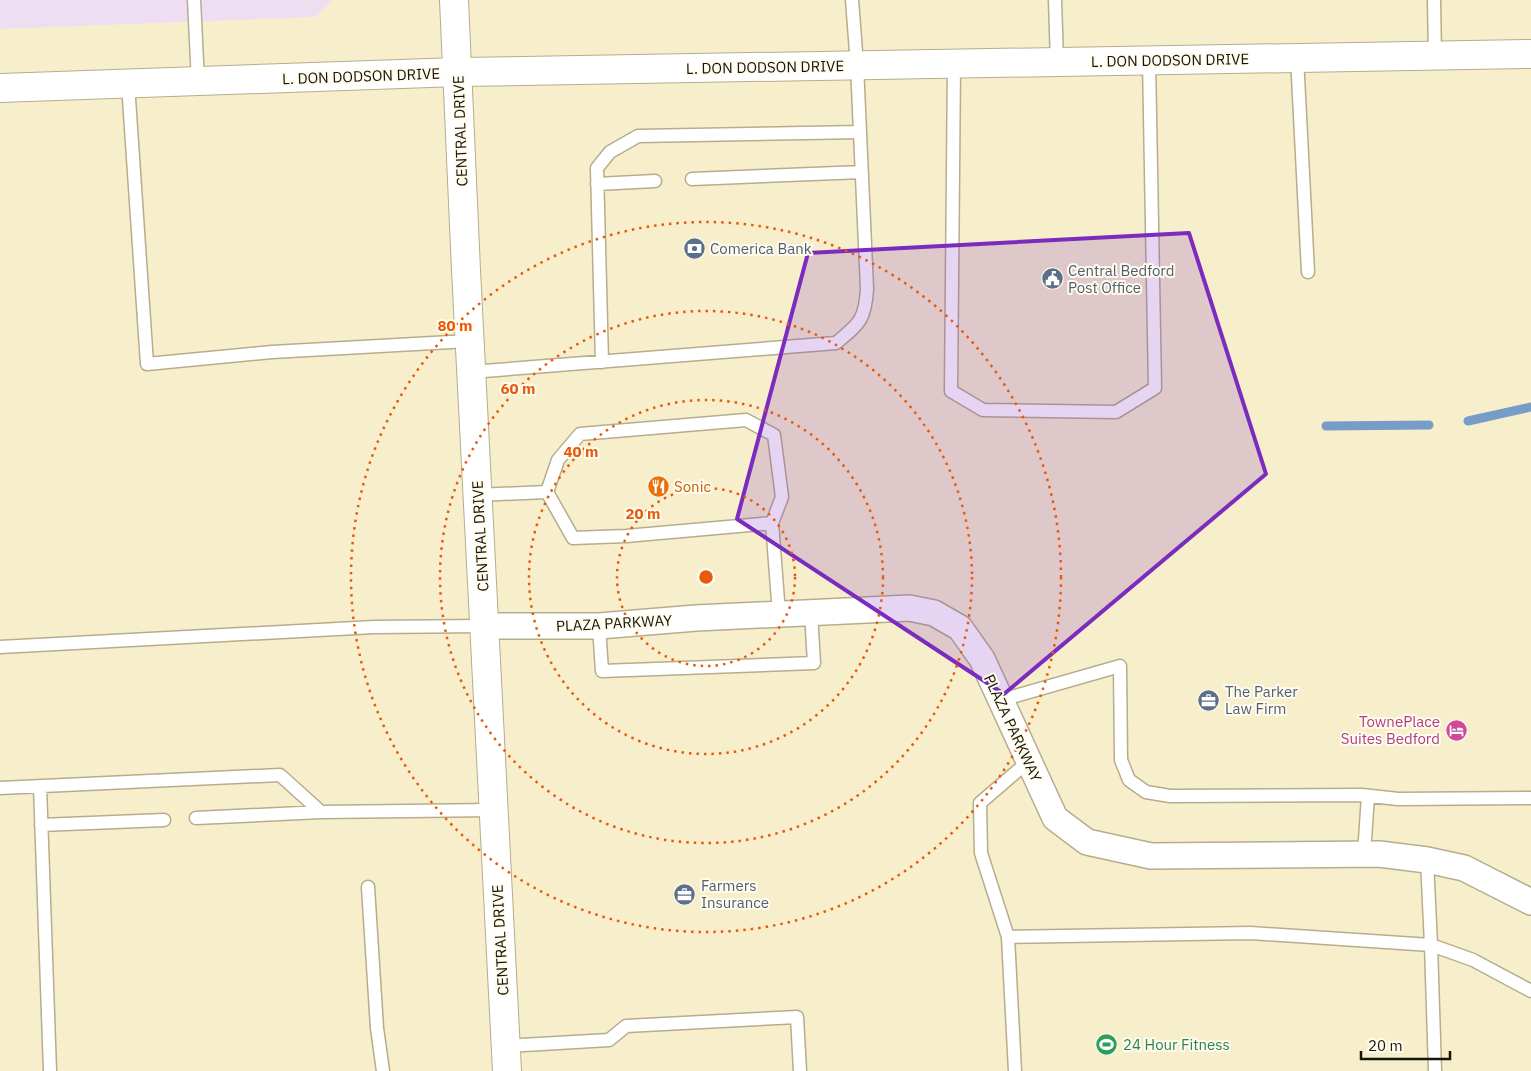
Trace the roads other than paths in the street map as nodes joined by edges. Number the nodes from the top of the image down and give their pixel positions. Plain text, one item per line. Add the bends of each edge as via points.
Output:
1 (194, 0) edge
2 (454, 0) edge
3 (852, 0) edge
4 (1055, 0) edge
5 (1434, 0) edge
6 (1531, 54) edge
7 (1435, 55) junction
8 (1297, 57) junction
9 (1150, 60) junction
10 (1057, 62) junction
11 (954, 64) junction
12 (857, 65) junction
13 (458, 72) junction
14 (198, 82) junction
15 (128, 84) junction
16 (0, 88) edge
17 (860, 132) junction
18 (862, 172) junction
19 (692, 179) dead end
20 (656, 181) dead end
21 (597, 184) junction
22 (1308, 272) dead end
23 (470, 341) junction
24 (602, 362) junction
25 (471, 372) junction
26 (548, 492) junction
27 (477, 495) junction
28 (772, 523) junction
29 (811, 613) junction
30 (779, 614) junction
31 (484, 626) junction
32 (599, 626) junction
33 (0, 647) edge
34 (1001, 700) junction
35 (1028, 761) junction
36 (40, 786) junction
37 (0, 788) edge
38 (1368, 796) junction
39 (1531, 798) edge
40 (494, 810) junction
41 (320, 812) junction
42 (196, 818) dead end
43 (164, 820) dead end
44 (41, 825) junction
45 (1364, 854) junction
46 (1427, 860) junction
47 (368, 887) dead end
48 (1531, 902) edge
49 (1008, 937) junction
50 (1431, 945) junction
51 (1531, 991) edge
52 (506, 1058) edge
53 (50, 1071) edge
54 (384, 1071) edge
55 (800, 1071) edge
56 (1015, 1071) edge
57 (1435, 1071) edge

1 - 14 lane
2 - 13 street, CENTRAL DRIVE
3 - 12 lane
4 - 10 lane
5 - 7 lane
6 - 7 street, L. DON DODSON DRIVE
7 - 8 street, L. DON DODSON DRIVE
8 - 9 street, L. DON DODSON DRIVE
8 - 22 lane
9 - 10 street, L. DON DODSON DRIVE
9 - 11 lane via 1155,388 1116,412 983,410 951,391
10 - 11 street, L. DON DODSON DRIVE
11 - 12 street, L. DON DODSON DRIVE
12 - 13 street, L. DON DODSON DRIVE
12 - 17 lane
13 - 14 street, L. DON DODSON DRIVE
13 - 23 street, CENTRAL DRIVE
14 - 15 street, L. DON DODSON DRIVE
15 - 16 street, L. DON DODSON DRIVE
15 - 23 lane via 146,364 272,352
17 - 18 lane
17 - 21 lane via 638,136 610,152 597,168
18 - 19 lane
18 - 24 lane via 866,307 858,325 836,343
20 - 21 lane
21 - 24 lane
23 - 25 street, CENTRAL DRIVE
24 - 25 lane
25 - 27 street, CENTRAL DRIVE
26 - 27 lane
26 - 28 lane via 573,538
26 - 28 lane via 558,460 580,434 746,420 774,435 782,497
27 - 31 street, CENTRAL DRIVE
28 - 30 lane
29 - 30 street, PLAZA PARKWAY
29 - 32 lane via 814,663 602,671
29 - 34 street, PLAZA PARKWAY via 909,608 934,613 960,628 982,659
30 - 32 street, PLAZA PARKWAY
31 - 32 street, PLAZA PARKWAY
31 - 33 lane via 374,627
31 - 40 street, CENTRAL DRIVE
34 - 35 street, PLAZA PARKWAY
34 - 38 lane via 1120,666 1121,760 1129,780 1146,792 1170,796
35 - 45 street, PLAZA PARKWAY via 1055,818 1087,842 1151,856
35 - 49 lane via 980,803 981,852
36 - 37 lane
36 - 41 lane via 280,775
36 - 44 lane
38 - 39 lane via 1398,799
38 - 45 lane
40 - 41 lane
40 - 52 street, CENTRAL DRIVE
41 - 42 lane
43 - 44 lane
44 - 53 lane
45 - 46 street, PLAZA PARKWAY
46 - 48 street, PLAZA PARKWAY via 1464,868
46 - 50 lane
47 - 54 lane via 377,1028
49 - 50 lane via 1251,933
49 - 56 lane
50 - 51 lane via 1473,960
50 - 57 lane
52 - 55 lane via 609,1040 626,1026 797,1017

